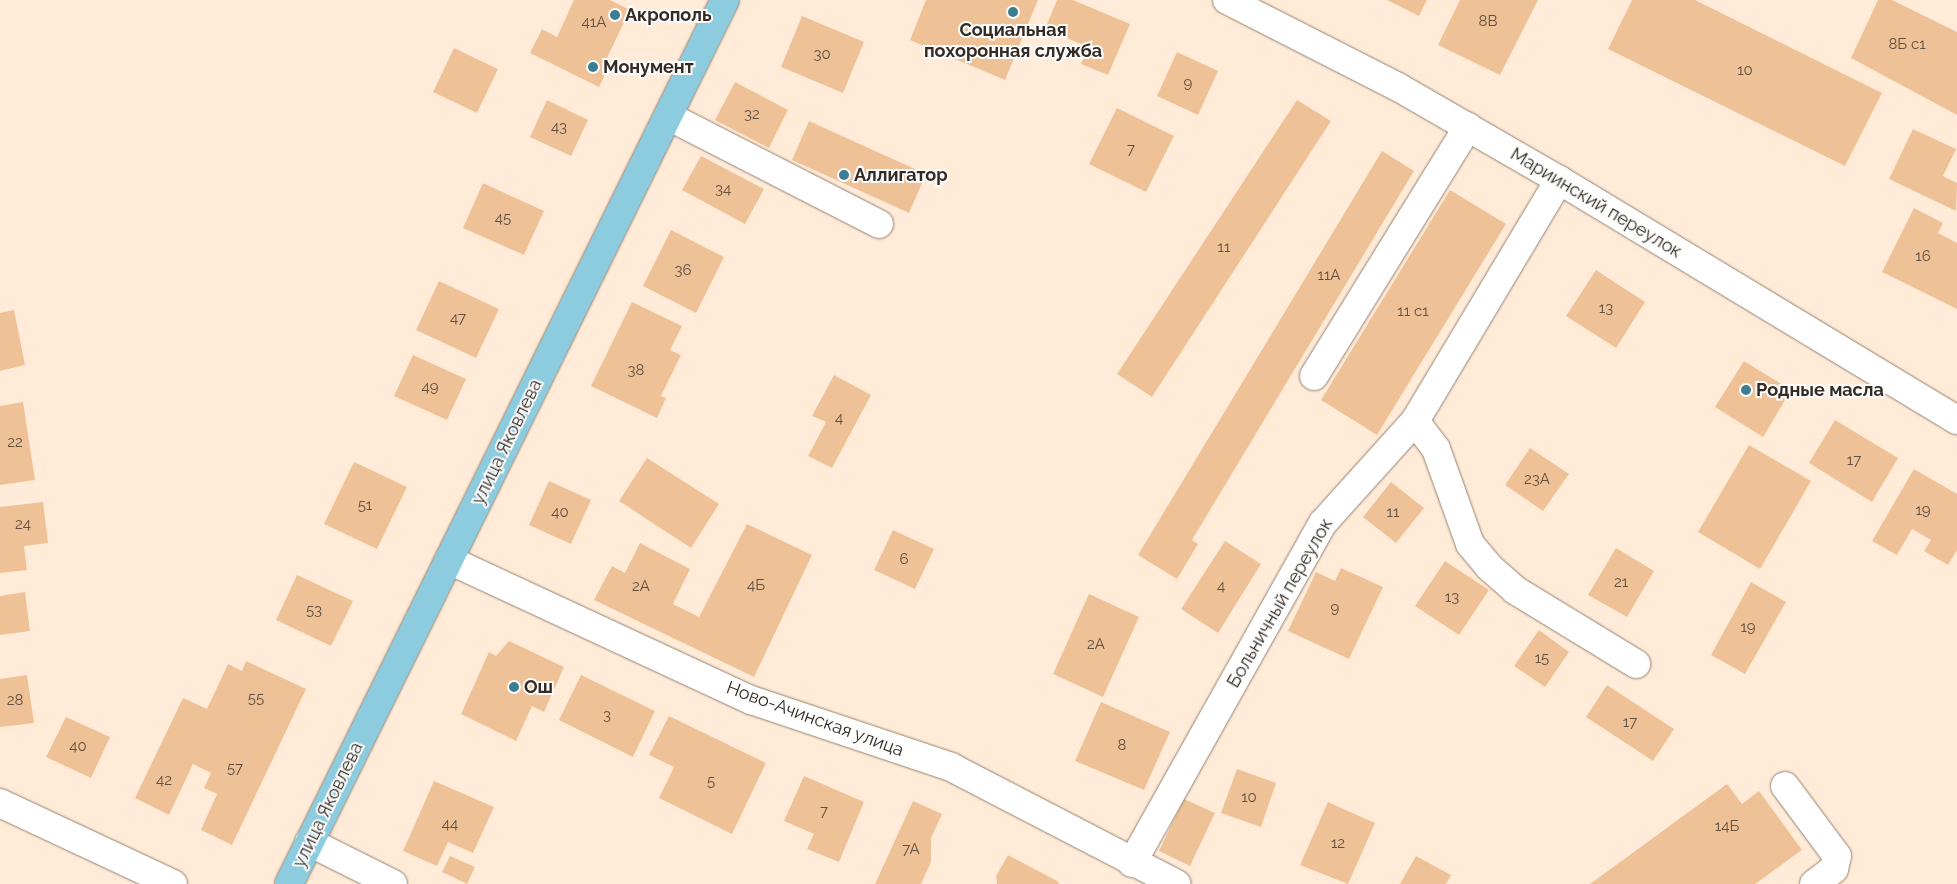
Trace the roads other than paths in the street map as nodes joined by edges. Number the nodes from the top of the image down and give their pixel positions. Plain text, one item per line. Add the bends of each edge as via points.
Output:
1 (725, 0) edge
2 (1227, 0) edge
3 (668, 116) junction
4 (1468, 127) junction
5 (1559, 180) junction
6 (879, 224) dead end
7 (1314, 376) dead end
8 (1957, 420) edge
9 (1415, 421) junction
10 (449, 560) junction
11 (1636, 664) dead end
12 (1785, 786) dead end
13 (0, 803) edge
14 (309, 842) junction
15 (1132, 863) junction
16 (173, 884) edge
17 (289, 884) edge
18 (393, 884) edge
19 (1177, 884) edge
20 (1814, 884) edge

1 - 3 main road, улица Яковлева
2 - 4 street, Мариинский переулок via 1398,87
3 - 6 street
3 - 10 main road, улица Яковлева
4 - 5 street, Мариинский переулок
4 - 7 street
5 - 8 street, Мариинский переулок
5 - 9 street, Больничный переулок
9 - 11 street via 1436,449 1470,544 1489,567 1516,590
9 - 15 street, Больничный переулок via 1323,523
10 - 14 main road, улица Яковлева
10 - 15 street, Ново-Ачинская улица via 751,700 951,767
12 - 20 street via 1837,856 1834,869
13 - 16 street
14 - 17 main road, улица Яковлева
14 - 18 street
15 - 19 street, Ново-Ачинская улица

